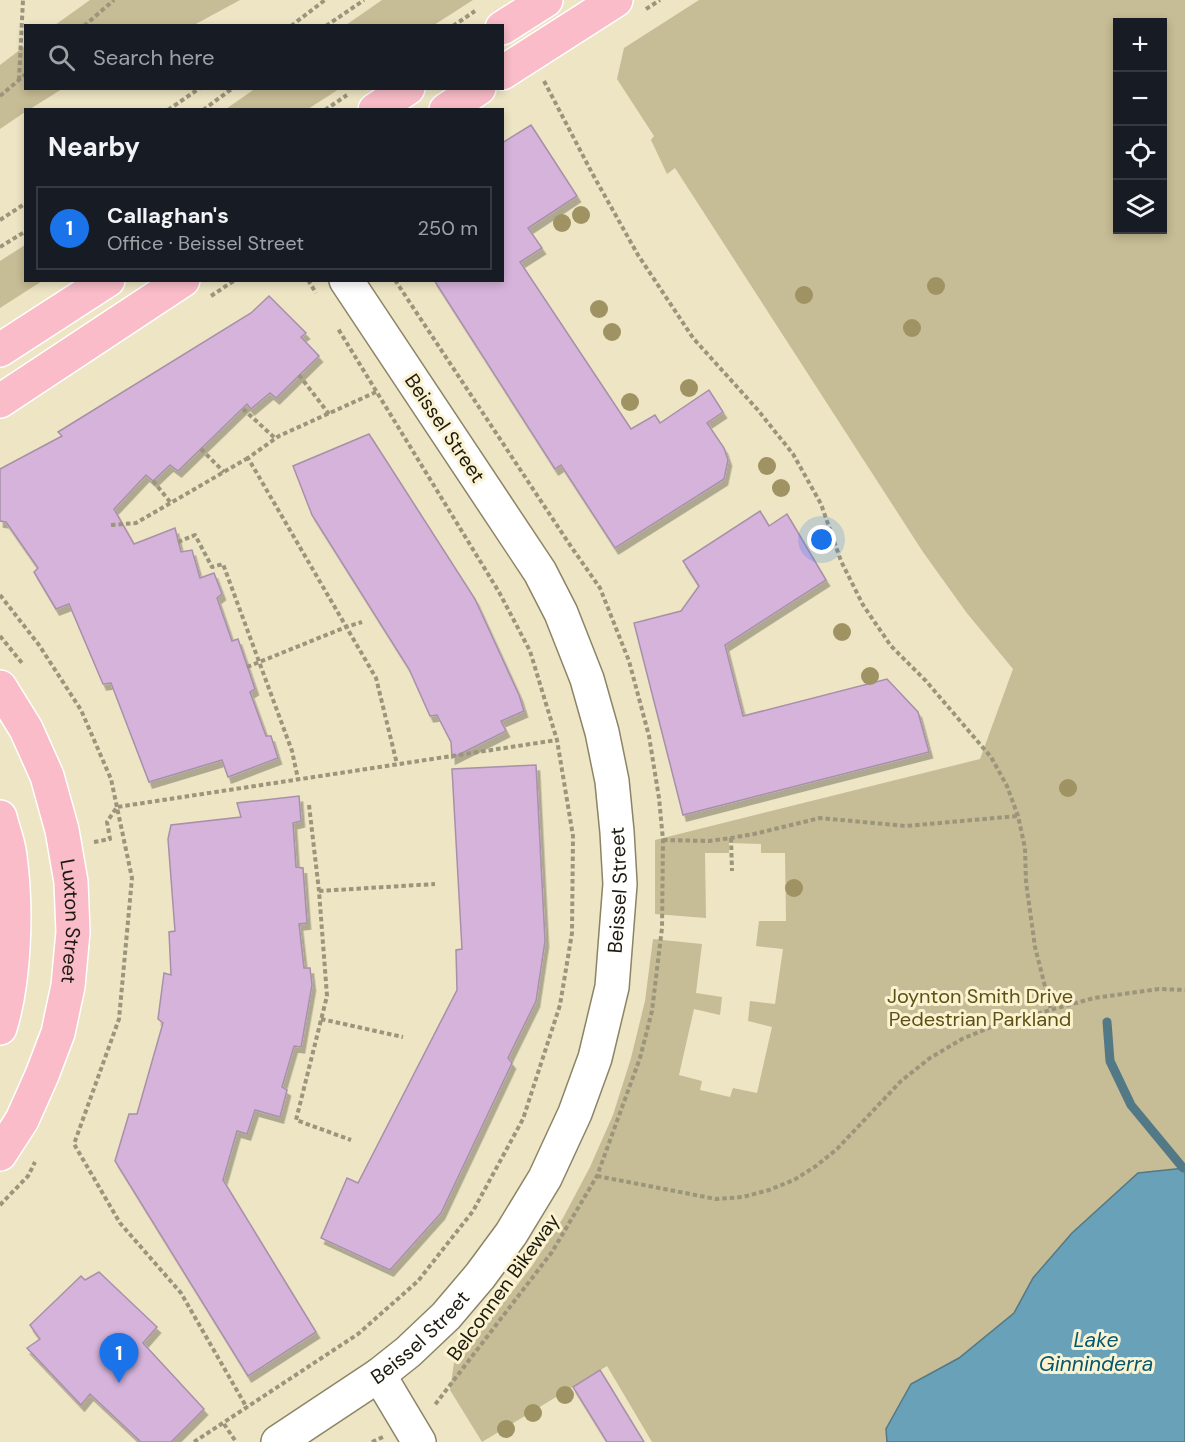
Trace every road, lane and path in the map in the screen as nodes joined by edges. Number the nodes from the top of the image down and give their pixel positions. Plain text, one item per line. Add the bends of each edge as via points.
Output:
1 (23, 0) edge
2 (114, 0) edge
3 (325, 0) edge
4 (364, 0) edge
5 (546, 0) edge
6 (616, 0) edge
7 (86, 24) edge
8 (294, 24) edge
9 (329, 24) edge
10 (504, 27) edge
11 (504, 72) edge
12 (24, 76) edge
13 (542, 77) dead end
14 (19, 80) junction
15 (197, 90) edge
16 (231, 90) edge
17 (401, 90) edge
18 (476, 90) edge
19 (0, 96) edge
20 (362, 102) edge
21 (171, 108) edge
22 (206, 108) edge
23 (334, 108) edge
24 (449, 108) edge
25 (24, 204) edge
26 (0, 220) edge
27 (24, 232) edge
28 (0, 248) edge
29 (105, 282) edge
30 (180, 282) edge
31 (309, 282) edge
32 (347, 282) edge
33 (321, 301) dead end
34 (333, 321) dead end
35 (0, 350) edge
36 (299, 375) dead end
37 (376, 392) junction
38 (0, 401) edge
39 (243, 409) dead end
40 (329, 414) junction
41 (276, 439) junction
42 (201, 449) dead end
43 (248, 458) junction
44 (224, 472) junction
45 (153, 480) dead end
46 (171, 503) junction
47 (111, 525) dead end
48 (178, 542) dead end
49 (0, 595) edge
50 (362, 622) dead end
51 (346, 627) junction
52 (259, 662) junction
53 (247, 667) dead end
54 (0, 687) edge
55 (557, 740) junction
56 (397, 764) junction
57 (298, 779) junction
58 (309, 805) dead end
59 (117, 807) junction
60 (1018, 816) junction
61 (0, 817) edge
62 (730, 838) junction
63 (663, 840) dead end
64 (93, 842) dead end
65 (732, 871) dead end
66 (435, 884) dead end
67 (319, 891) junction
68 (1185, 990) edge
69 (1051, 1010) junction
70 (321, 1019) junction
71 (0, 1028) edge
72 (403, 1037) dead end
73 (351, 1140) dead end
74 (0, 1154) edge
75 (379, 1376) junction
76 (246, 1408) junction
77 (224, 1424) junction
78 (424, 1427) edge
79 (194, 1442) edge
80 (236, 1442) edge
81 (278, 1442) edge

1 - 14 path
2 - 7 path
3 - 8 path
4 - 9 path
5 - 10 main road
6 - 11 main road
12 - 14 path
13 - 60 path via 644,264 693,338 793,454 821,504 863,605 891,646 991,757
14 - 19 path
15 - 21 path
16 - 22 path
17 - 20 main road
18 - 24 main road
20 - 23 path
25 - 26 path
27 - 28 path
29 - 35 main road
30 - 38 main road
31 - 33 path
32 - 75 street, Beissel Street via 540,572 561,613 587,679 602,732 612,781 620,884 612,987 595,1058 545,1178 480,1276 446,1316
34 - 37 path
36 - 40 path
37 - 40 path
37 - 55 path via 499,592 530,651
39 - 41 path
40 - 41 path
41 - 43 path
42 - 44 path
43 - 44 path
43 - 51 path
44 - 46 path
45 - 46 path
46 - 47 path via 136,523
48 - 52 path via 195,535 212,567 223,564
49 - 59 path via 39,645 81,710 111,779
50 - 51 path
51 - 52 path
51 - 56 path via 376,678
52 - 53 path
52 - 57 path
54 - 74 main road, Luxton Street via 26,729 53,798 71,882 73,932 58,1033 22,1120
55 - 56 path
55 - 76 path via 573,836 572,933 560,1005 524,1119 473,1211 418,1281 352,1338
56 - 57 path
57 - 59 path
58 - 67 path
59 - 64 path via 107,822 110,839
59 - 76 path via 132,878 119,1018 74,1144 120,1223 181,1293
60 - 62 path via 906,826 820,818
60 - 69 path via 1035,947
61 - 71 main road via 10,856 14,914 12,964
62 - 63 path
62 - 65 path
66 - 67 path
67 - 70 path via 327,996
68 - 69 path via 1159,989 1094,998
69 - 78 path, Belconnen Bikeway via 996,1025 930,1058 901,1081 837,1149 794,1180 769,1190 716,1199 597,1176 552,1252
70 - 72 path
70 - 73 path via 296,1120
75 - 78 street
75 - 81 street, Beissel Street
76 - 77 path
77 - 79 path
77 - 80 path

